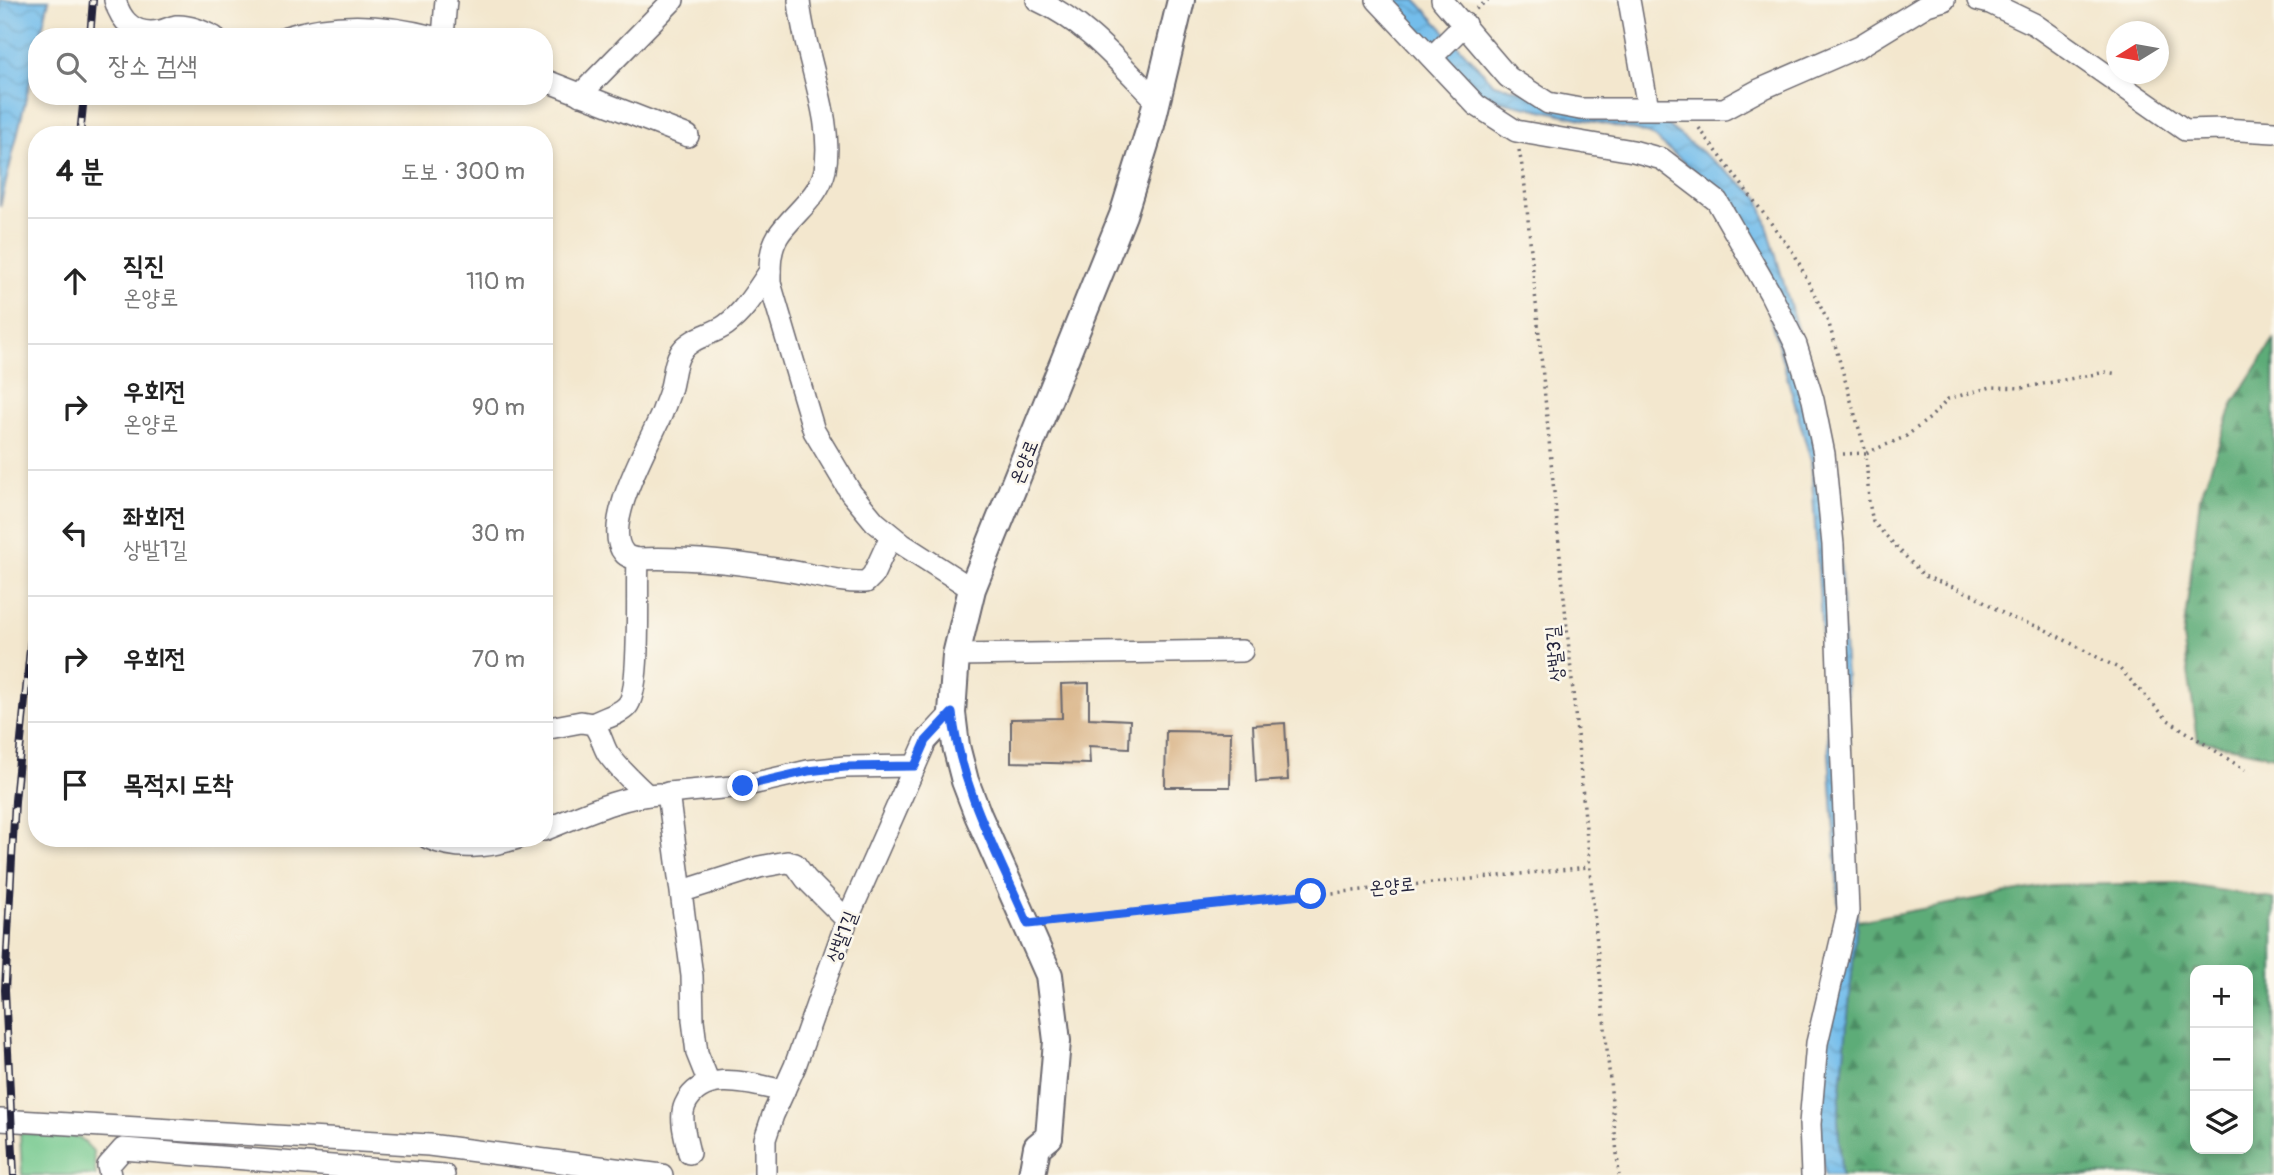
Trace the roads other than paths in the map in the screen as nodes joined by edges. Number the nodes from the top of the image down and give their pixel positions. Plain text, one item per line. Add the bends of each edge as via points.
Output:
1 (115, 0) edge
2 (446, 0) edge
3 (673, 0) edge
4 (799, 0) edge
5 (1037, 0) edge
6 (1181, 0) edge
7 (1377, 0) edge
8 (1442, 0) edge
9 (1629, 0) edge
10 (1944, 0) edge
11 (1978, 0) edge
12 (134, 28) edge
13 (170, 28) edge
14 (191, 28) edge
15 (337, 28) edge
16 (382, 28) edge
17 (444, 28) edge
18 (1462, 28) junction
19 (1435, 55) junction
20 (553, 84) edge
21 (580, 95) junction
22 (1157, 101) junction
23 (1648, 108) junction
24 (2274, 132) edge
25 (688, 136) dead end
26 (770, 271) junction
27 (891, 536) junction
28 (638, 559) junction
29 (972, 589) junction
30 (1242, 651) dead end
31 (956, 655) junction
32 (952, 713) junction
33 (593, 724) junction
34 (553, 727) edge
35 (915, 766) junction
36 (657, 794) junction
37 (553, 827) edge
38 (683, 891) junction
39 (847, 920) junction
40 (709, 1083) junction
41 (784, 1091) junction
42 (0, 1120) edge
43 (1049, 1137) junction
44 (689, 1153) dead end
45 (110, 1175) edge
46 (444, 1175) edge
47 (662, 1175) edge
48 (765, 1175) edge
49 (1032, 1175) edge
50 (1052, 1175) edge
51 (1812, 1175) edge

1 - 12 street via 119,14
2 - 17 street
3 - 21 street
4 - 26 street via 828,152 824,175 811,198 778,237
5 - 22 street via 1081,25
6 - 22 main road, 온양로
7 - 19 street
8 - 18 street
9 - 23 street
10 - 23 street via 1927,5 1860,46 1724,109
11 - 24 street via 2034,24 2185,130
13 - 14 street
15 - 16 street
18 - 19 street
18 - 23 street via 1508,77 1548,103 1580,109
19 - 51 street via 1476,105 1500,123 1516,131 1662,159 1717,201 1796,345 1824,454 1833,545 1848,911 1817,1043 1810,1125
20 - 21 street
21 - 25 street
22 - 29 main road, 온양로 via 1123,215
26 - 27 street via 814,431 851,493
26 - 28 street via 740,314 680,352 666,400 621,509 620,547 625,555
27 - 28 street via 866,582 719,560
27 - 29 street
28 - 33 street via 633,698 626,707
29 - 31 main road, 온양로
30 - 31 street
31 - 32 main road, 온양로
32 - 35 street, 상발1길 via 926,741
32 - 43 main road, 온양로 via 965,781 1049,975 1057,1041
33 - 34 street
33 - 36 street via 616,764
35 - 36 street via 833,768 743,786
35 - 39 street, 상발1길
36 - 37 street
36 - 38 street
38 - 39 street via 787,862 795,864
38 - 40 street via 697,1053
39 - 41 street, 상발1길
40 - 41 street via 728,1081
40 - 44 street via 684,1106
41 - 48 street, 상발1길 via 765,1139
42 - 47 street via 429,1145
43 - 49 main road via 1037,1146
43 - 50 main road via 1055,1147
45 - 46 street via 108,1166 123,1149

